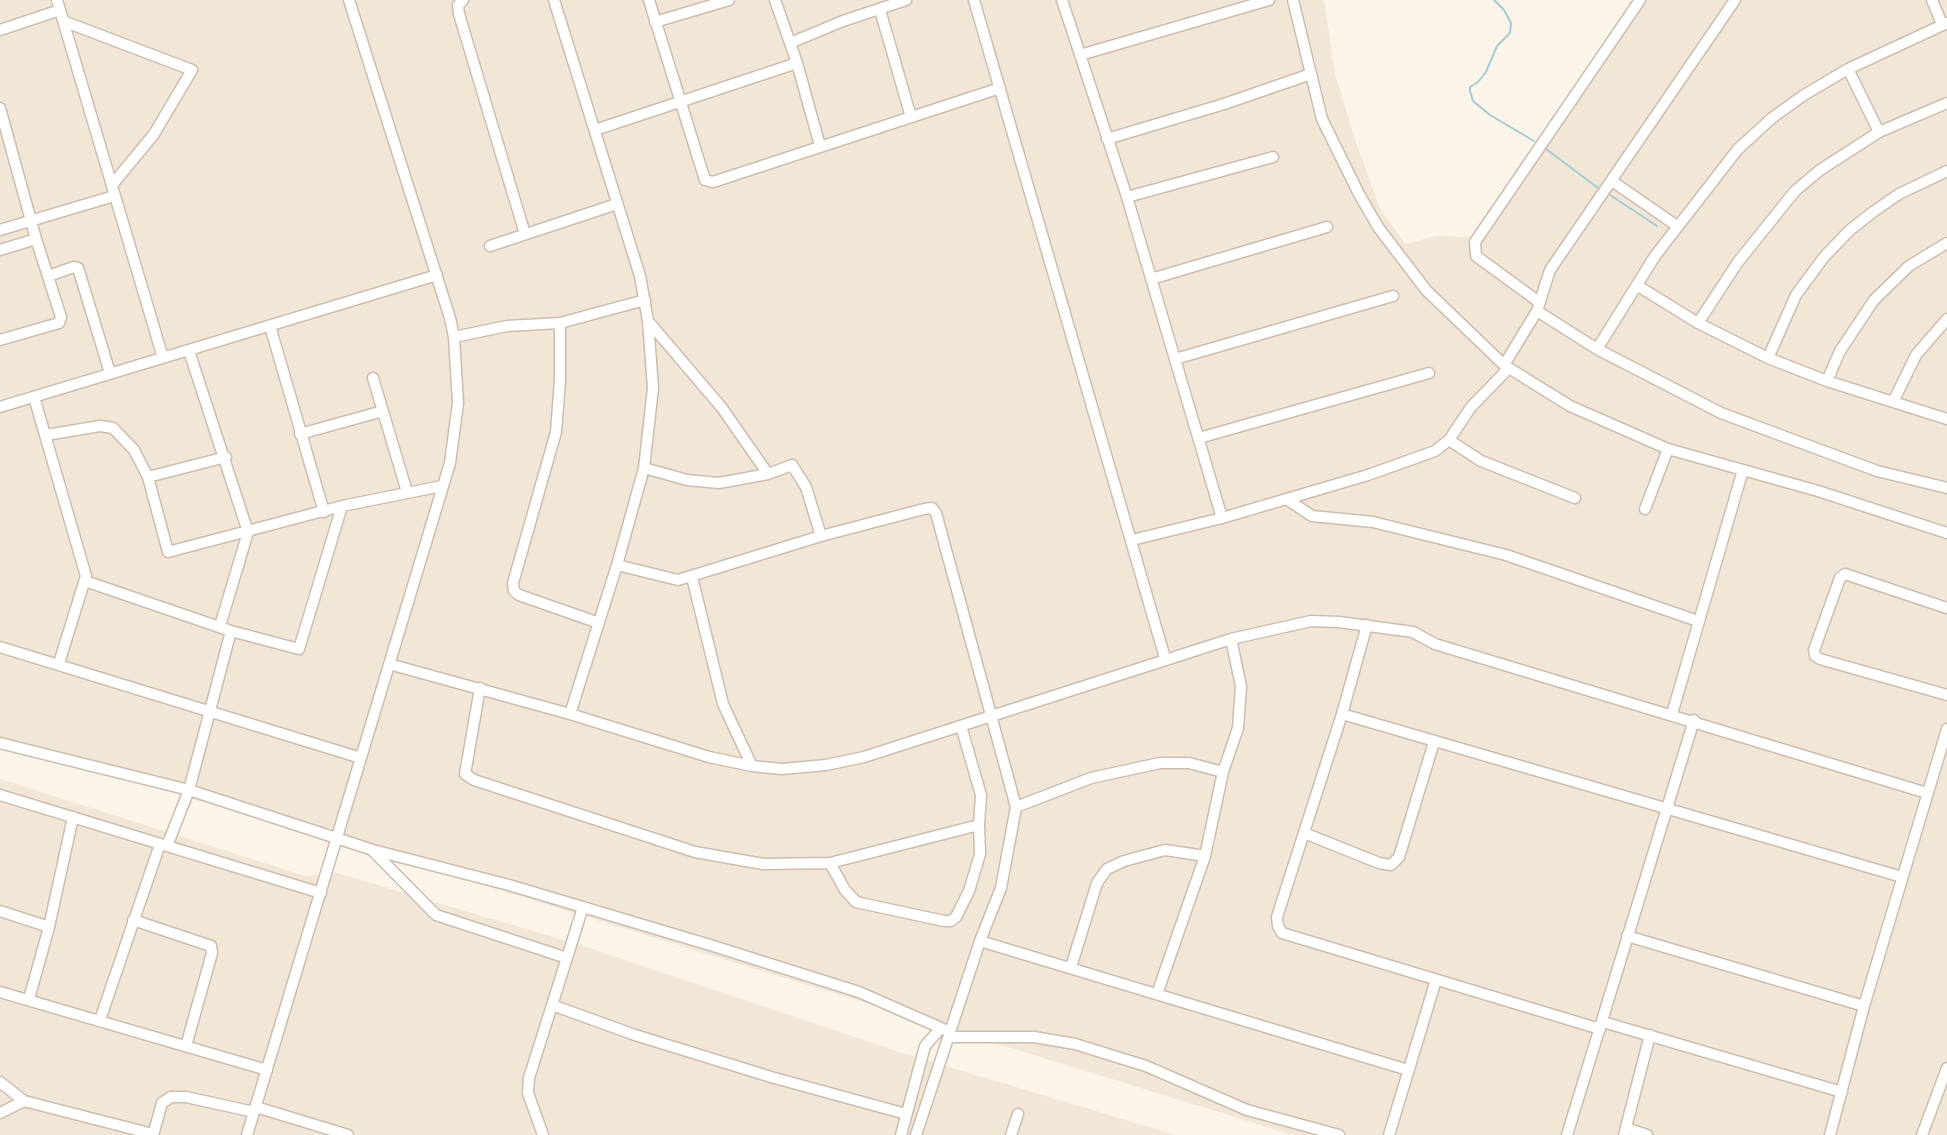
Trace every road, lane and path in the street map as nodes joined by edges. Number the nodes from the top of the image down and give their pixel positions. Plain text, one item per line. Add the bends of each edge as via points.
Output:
1 (349, 0) edge
2 (463, 0) edge
3 (554, 0) edge
4 (649, 0) edge
5 (729, 0) edge
6 (775, 0) edge
7 (906, 0) edge
8 (1062, 0) edge
9 (1269, 0) edge
10 (1293, 0) edge
11 (1640, 0) edge
12 (1735, 0) edge
13 (1932, 0) edge
14 (978, 1) edge
15 (58, 5) edge
16 (879, 10) junction
17 (63, 21) junction
18 (655, 22) junction
19 (1944, 23) edge
20 (0, 30) edge
21 (790, 43) junction
22 (1080, 55) junction
23 (797, 63) junction
24 (1848, 69) junction
25 (1311, 74) junction
26 (1000, 88) junction
27 (680, 101) junction
28 (1945, 104) edge
29 (0, 108) edge
30 (911, 117) junction
31 (1947, 117) edge
32 (595, 130) junction
33 (1878, 132) junction
34 (1107, 139) junction
35 (820, 146) junction
36 (1273, 157) dead end
37 (1947, 171) edge
38 (1612, 181) junction
39 (113, 190) junction
40 (1127, 197) junction
41 (617, 204) junction
42 (31, 220) junction
43 (1677, 226) junction
44 (1327, 227) dead end
45 (0, 230) edge
46 (525, 234) junction
47 (36, 239) junction
48 (1947, 243) edge
49 (490, 246) dead end
50 (0, 250) edge
51 (436, 275) junction
52 (48, 276) junction
53 (1150, 279) junction
54 (1638, 286) junction
55 (1393, 296) dead end
56 (645, 300) junction
57 (1538, 306) junction
58 (1947, 319) edge
59 (648, 321) junction
60 (560, 323) junction
61 (1698, 323) junction
62 (270, 326) junction
63 (454, 337) junction
64 (0, 340) edge
65 (1598, 349) junction
66 (189, 351) junction
67 (163, 358) junction
68 (1768, 358) junction
69 (1175, 359) junction
70 (1506, 367) junction
71 (110, 373) junction
72 (1429, 373) dead end
73 (373, 378) dead end
74 (1827, 381) junction
75 (34, 397) junction
76 (1893, 402) junction
77 (1, 404) edge
78 (383, 411) junction
79 (1947, 419) edge
80 (300, 434) junction
81 (46, 435) junction
82 (1200, 438) junction
83 (1449, 440) junction
84 (1668, 448) junction
85 (226, 457) junction
86 (644, 468) junction
87 (1743, 470) junction
88 (768, 474) junction
89 (148, 477) junction
90 (442, 486) junction
91 (1947, 488) edge
92 (406, 492) junction
93 (1575, 498) dead end
94 (1288, 500) junction
95 (342, 506) junction
96 (1645, 509) dead end
97 (324, 512) junction
98 (1222, 518) junction
99 (248, 532) junction
100 (1947, 533) edge
101 (821, 537) junction
102 (1132, 540) junction
103 (617, 565) junction
104 (692, 577) junction
105 (85, 581) junction
106 (1947, 608) edge
107 (1698, 621) junction
108 (599, 623) junction
109 (1367, 625) junction
110 (220, 626) junction
111 (231, 631) junction
112 (1231, 639) junction
113 (0, 647) edge
114 (1165, 658) junction
115 (59, 663) junction
116 (389, 664) junction
117 (480, 688) junction
118 (1947, 694) edge
119 (209, 710) junction
120 (570, 714) junction
121 (1342, 714) junction
122 (1672, 714) junction
123 (992, 715) junction
124 (1694, 720) junction
125 (961, 726) junction
126 (1947, 729) edge
127 (1434, 742) junction
128 (0, 743) edge
129 (361, 758) junction
130 (752, 766) junction
131 (1223, 772) junction
132 (189, 790) junction
133 (1927, 793) junction
134 (0, 795) edge
135 (1016, 807) junction
136 (1666, 807) junction
137 (73, 817) junction
138 (979, 825) junction
139 (1304, 833) junction
140 (336, 837) junction
141 (163, 845) junction
142 (373, 850) junction
143 (1205, 856) junction
144 (830, 863) junction
145 (1902, 877) junction
146 (321, 892) junction
147 (583, 908) junction
148 (0, 911) edge
149 (133, 920) junction
150 (50, 927) junction
151 (1627, 936) junction
152 (980, 941) junction
153 (567, 958) junction
154 (1071, 967) junction
155 (1436, 980) junction
156 (0, 992) edge
157 (1156, 994) junction
158 (30, 999) junction
159 (552, 1005) junction
160 (1864, 1006) junction
161 (100, 1020) junction
162 (1601, 1025) junction
163 (946, 1032) junction
164 (1650, 1035) junction
165 (186, 1046) junction
166 (1947, 1068) edge
167 (267, 1070) junction
168 (1408, 1070) junction
169 (0, 1082) edge
170 (1842, 1092) junction
171 (24, 1101) junction
172 (255, 1109) junction
173 (0, 1113) edge
174 (906, 1114) junction
175 (1018, 1114) dead end
176 (1625, 1131) edge
177 (153, 1134) edge
178 (247, 1135) edge
179 (348, 1135) edge
180 (543, 1135) edge
181 (901, 1135) edge
182 (916, 1135) edge
183 (1011, 1135) edge
184 (1339, 1135) edge
185 (1389, 1135) edge
186 (1567, 1135) edge
187 (1647, 1135) edge
188 (1830, 1135) edge
189 (1922, 1135) edge

1 - 51 street
2 - 46 street via 458,5 459,14
3 - 32 street
4 - 18 street
5 - 18 street
6 - 21 street
7 - 16 street
8 - 22 street
9 - 22 street
10 - 25 street
11 - 57 street via 1475,242 1476,256
12 - 38 street
13 - 19 street
14 - 26 street
15 - 17 street
15 - 20 street
16 - 21 street
16 - 30 street
17 - 39 street
17 - 39 street via 192,70 154,134
18 - 27 street
19 - 24 street
21 - 23 street
22 - 34 street
23 - 27 street
23 - 35 street
24 - 33 street
24 - 43 street via 1804,94 1738,149
25 - 34 street
25 - 70 street via 1322,119 1378,227 1426,290
26 - 30 street
26 - 102 street
27 - 32 street
27 - 35 street via 705,180 713,182
28 - 31 street
28 - 33 street
29 - 42 street
30 - 35 street
32 - 41 street
33 - 61 street via 1795,191 1738,262
34 - 40 street
36 - 40 street
37 - 68 street via 1899,194 1873,212 1824,257 1796,296
38 - 43 street
38 - 57 street via 1550,270
39 - 42 street
39 - 67 street
40 - 53 street
41 - 46 street
41 - 56 street
42 - 45 street
42 - 47 street
43 - 54 street
44 - 53 street
46 - 49 street
47 - 50 street
47 - 52 street
48 - 74 street via 1909,266 1874,300 1840,351
51 - 62 street
51 - 63 street
52 - 64 street via 61,322
52 - 71 street via 78,268
53 - 69 street
54 - 61 street
54 - 65 street
55 - 69 street
56 - 59 street
56 - 60 street
57 - 65 street
57 - 70 street
58 - 76 street via 1917,355
59 - 86 street via 653,388
59 - 88 street via 722,408
60 - 63 street via 507,326
60 - 108 street via 556,432 513,583 514,591
61 - 68 street
62 - 66 street
62 - 80 street
63 - 90 street via 458,403 452,452
65 - 91 street via 1721,413 1877,471
66 - 67 street
66 - 85 street
67 - 71 street
68 - 74 street
69 - 82 street
70 - 83 street
70 - 84 street via 1570,406
71 - 75 street
72 - 82 street
73 - 78 street
74 - 76 street
75 - 77 street
75 - 81 street
76 - 79 street
78 - 80 street
78 - 92 street
80 - 97 street
81 - 89 street via 107,426 134,450
81 - 105 street via 84,562
82 - 98 street
83 - 93 street via 1481,461
83 - 94 street via 1435,451
84 - 87 street
84 - 96 street
85 - 89 street
85 - 99 street
86 - 88 street via 704,483
86 - 103 street
87 - 100 street
87 - 107 street
88 - 101 street via 786,465 796,469 806,487
89 - 99 street via 168,552
90 - 92 street
90 - 116 street
92 - 95 street
94 - 98 street
94 - 107 street via 1312,516 1372,522 1506,555
95 - 97 street
95 - 111 street via 299,649
97 - 99 street
98 - 102 street
99 - 110 street
101 - 104 street
101 - 123 street via 932,508
102 - 114 street
103 - 104 street via 672,580
103 - 108 street
104 - 130 street via 723,704
105 - 110 street
105 - 115 street
106 - 118 street via 1845,574 1840,578 1814,650 1820,659
107 - 122 street
108 - 120 street
109 - 112 street via 1311,621
109 - 121 street
109 - 122 street via 1413,632 1435,644
110 - 111 street
111 - 119 street
112 - 114 street
112 - 131 street via 1241,706
113 - 115 street
114 - 123 street
115 - 119 street
116 - 117 street
116 - 129 street
117 - 120 street
117 - 144 street via 465,762 465,774 474,780 712,856 763,864
119 - 129 street
119 - 132 street
120 - 130 street via 708,757
121 - 127 street
121 - 139 street
122 - 124 street
123 - 125 street
123 - 135 street
124 - 133 street
124 - 136 street
125 - 130 street via 826,765 782,769
125 - 138 street via 981,795
126 - 133 street
127 - 136 street
127 - 139 street via 1399,857 1391,864 1379,863
128 - 132 street
129 - 140 street
131 - 135 street via 1189,763 1160,762 1091,778
131 - 143 street
132 - 140 street
132 - 141 street
133 - 145 street
134 - 137 street
135 - 152 street via 1008,864
136 - 145 street
136 - 151 street
137 - 141 street
137 - 150 street
138 - 144 street
138 - 144 street via 981,854 976,872 951,921 856,902
139 - 155 street via 1277,917 1282,933
140 - 142 street
140 - 146 street
141 - 146 street
141 - 149 street
142 - 147 street
142 - 153 street via 436,915
143 - 154 street via 1165,850 1107,869 1097,883
143 - 157 street
145 - 160 street
146 - 167 street
147 - 153 street
147 - 163 street via 831,982
148 - 150 street
149 - 161 street
149 - 165 street via 212,946
150 - 158 street
151 - 160 street
151 - 162 street
152 - 154 street
152 - 163 street
153 - 159 street
154 - 157 street
155 - 162 street
155 - 168 street
156 - 158 street
157 - 168 street
158 - 161 street
159 - 174 street via 771,1077
159 - 180 street via 527,1087
160 - 170 street
161 - 165 street
162 - 164 street
162 - 186 street
163 - 174 street via 925,1046
163 - 182 street
163 - 184 street via 1034,1036 1075,1044 1146,1066 1247,1110
164 - 170 street
164 - 176 street
165 - 167 street
166 - 189 street
167 - 172 street
168 - 185 street
169 - 171 street
170 - 188 street
171 - 173 street
171 - 177 street
172 - 177 street via 171,1097 162,1103
172 - 178 street
172 - 179 street
174 - 181 street
175 - 183 street
176 - 187 street

